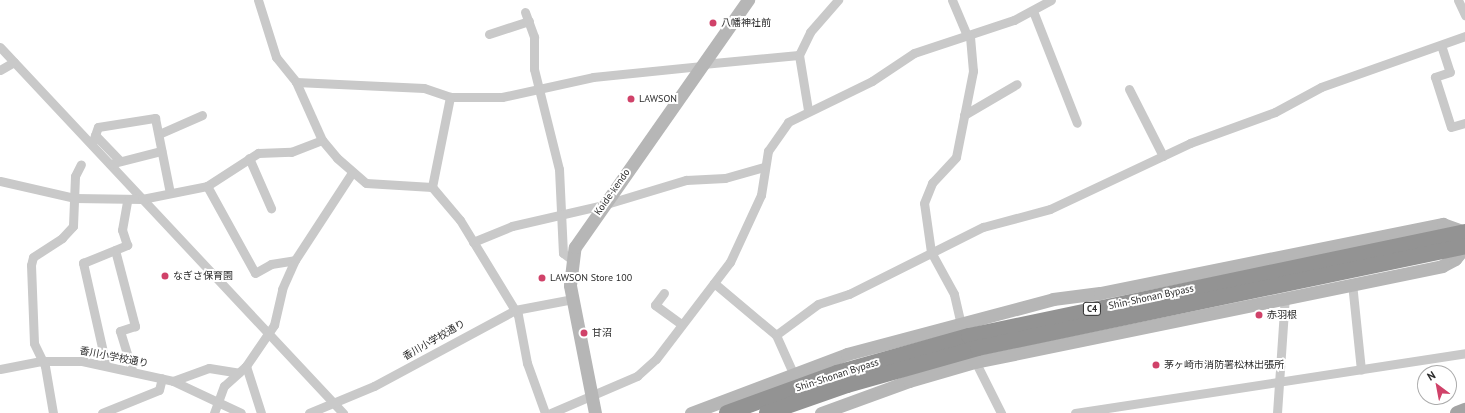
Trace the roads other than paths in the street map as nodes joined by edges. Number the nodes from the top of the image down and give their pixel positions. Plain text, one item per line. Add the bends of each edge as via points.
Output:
1 (258, 0) edge
2 (748, 0) edge
3 (838, 0) edge
4 (952, 0) edge
5 (1051, 0) edge
6 (1458, 0) edge
7 (1041, 3) edge
8 (1033, 11) junction
9 (525, 12) dead end
10 (1465, 15) edge
11 (528, 21) junction
12 (489, 34) dead end
13 (968, 36) junction
14 (1465, 36) edge
15 (1441, 45) junction
16 (0, 47) edge
17 (799, 56) junction
18 (0, 59) edge
19 (702, 65) junction
20 (7, 66) edge
21 (296, 82) junction
22 (1017, 84) dead end
23 (539, 89) junction
24 (1129, 90) dead end
25 (450, 97) junction
26 (808, 110) junction
27 (202, 115) dead end
28 (964, 115) junction
29 (1077, 123) dead end
30 (1465, 123) edge
31 (159, 134) junction
32 (95, 135) junction
33 (322, 140) junction
34 (92, 144) junction
35 (161, 151) junction
36 (1163, 156) junction
37 (249, 158) junction
38 (120, 161) junction
39 (81, 164) dead end
40 (110, 164) junction
41 (764, 167) junction
42 (351, 174) junction
43 (0, 181) edge
44 (207, 186) junction
45 (432, 188) junction
46 (170, 193) junction
47 (74, 198) junction
48 (142, 199) junction
49 (127, 201) junction
50 (603, 205) junction
51 (271, 208) dead end
52 (560, 215) junction
53 (1465, 232) edge
54 (473, 242) junction
55 (1465, 246) edge
56 (115, 250) junction
57 (931, 252) junction
58 (1285, 256) junction
59 (571, 259) junction
60 (294, 260) junction
61 (714, 283) junction
62 (1352, 283) junction
63 (664, 293) dead end
64 (1289, 296) junction
65 (573, 299) junction
66 (515, 310) junction
67 (960, 322) junction
68 (681, 324) junction
69 (268, 334) junction
70 (776, 335) junction
71 (1465, 353) edge
72 (41, 361) junction
73 (975, 362) junction
74 (106, 366) junction
75 (246, 366) junction
76 (0, 369) edge
77 (132, 370) junction
78 (1361, 370) junction
79 (239, 373) junction
80 (793, 373) junction
81 (162, 378) junction
82 (1282, 379) junction
83 (173, 381) junction
84 (592, 395) junction
85 (217, 399) junction
86 (334, 403) junction
87 (1465, 410) edge
88 (1088, 412) edge
89 (54, 413) edge
90 (102, 413) edge
91 (214, 413) edge
92 (241, 413) edge
93 (261, 413) edge
94 (309, 413) edge
95 (343, 413) edge
96 (545, 413) edge
97 (551, 413) edge
98 (595, 413) edge
99 (691, 413) edge
100 (727, 413) edge
101 (767, 413) edge
102 (821, 413) edge
103 (1001, 413) edge
104 (1075, 413) edge
105 (1277, 413) edge
106 (1457, 413) edge

1 - 21 street via 276,57
2 - 19 street, Koide-kendo
3 - 17 street via 810,32
4 - 13 street
5 - 7 street
6 - 10 street
7 - 8 street
8 - 13 street
8 - 29 street
9 - 11 street
11 - 12 street
11 - 23 street
13 - 26 street via 914,53 872,81
13 - 28 street via 974,71
14 - 15 street
15 - 30 street via 1450,72 1435,77 1451,127
15 - 36 street via 1321,87 1275,112 1220,131
16 - 20 street
17 - 19 street
17 - 26 street
18 - 20 street
19 - 23 street via 593,77
19 - 50 street, Koide-kendo
20 - 34 street
21 - 25 street via 424,88
21 - 33 street
22 - 28 street
23 - 25 street via 502,96
23 - 52 street via 559,169
24 - 36 street
25 - 45 street
26 - 41 street via 779,131 768,151
27 - 31 street
28 - 57 street via 956,157 932,183 924,203
31 - 32 street via 155,118 98,127
31 - 35 street
32 - 34 street
32 - 38 street
33 - 37 street via 301,150 266,151
33 - 42 street
34 - 40 street
35 - 38 street
35 - 46 street
36 - 57 street via 1050,209 983,226
37 - 44 street
37 - 51 street
38 - 40 street
39 - 47 street
40 - 48 street
41 - 50 street via 742,175 686,180
41 - 61 street via 761,195 747,229
42 - 45 street via 366,183
42 - 60 street
43 - 47 street
44 - 46 street
44 - 60 street via 255,273 271,264
45 - 54 street via 460,220
46 - 48 street
47 - 49 street
47 - 72 street via 73,226 62,238 33,257 31,264 34,343
48 - 49 street
48 - 69 street
49 - 56 street via 122,230 127,245
50 - 52 street
50 - 59 street, Koide-kendo via 582,235
52 - 54 street via 512,226
52 - 59 street via 563,253
53 - 58 street via 1443,224
53 - 100 highway, Shin-Shonan Bypass / C4, bridge via 969,336 837,373
54 - 66 street
55 - 62 street via 1455,259 1442,266
55 - 101 highway, Shin-Shonan Bypass / C4, bridge via 992,345 847,385
56 - 74 street via 83,264
56 - 77 street via 135,326 120,331
57 - 67 street via 954,294
57 - 70 street via 849,294 818,304
58 - 64 street
58 - 67 street via 1053,299
59 - 65 street, Koide-kendo
60 - 69 street via 282,289 278,314
61 - 68 street
61 - 70 street
62 - 64 street
62 - 78 street
63 - 68 street via 655,306
64 - 73 street
64 - 82 street via 1280,328
65 - 66 street, 香川小学校通り
65 - 84 street, Koide-kendo
66 - 86 street, 香川小学校通り via 374,386
66 - 96 street via 523,328 527,363
67 - 73 street
67 - 80 street via 890,341
68 - 84 street via 646,369
69 - 75 street
69 - 86 street
70 - 80 street
71 - 78 street
72 - 74 street, 香川小学校通り via 68,359
72 - 76 street, 香川小学校通り
72 - 89 street
73 - 102 street via 908,381
73 - 103 street
74 - 77 street, 香川小学校通り
75 - 79 street
75 - 93 street
77 - 81 street, 香川小学校通り
78 - 82 street
79 - 83 street via 209,368
79 - 85 street via 224,386
80 - 99 street
81 - 83 street, 香川小学校通り
81 - 90 street via 159,390
82 - 88 street
82 - 105 street
83 - 85 street, 香川小学校通り
84 - 97 street
84 - 98 street, Koide-kendo
85 - 91 street
85 - 92 street, 香川小学校通り
86 - 94 street, 香川小学校通り
86 - 95 street
87 - 106 main road
88 - 104 street

